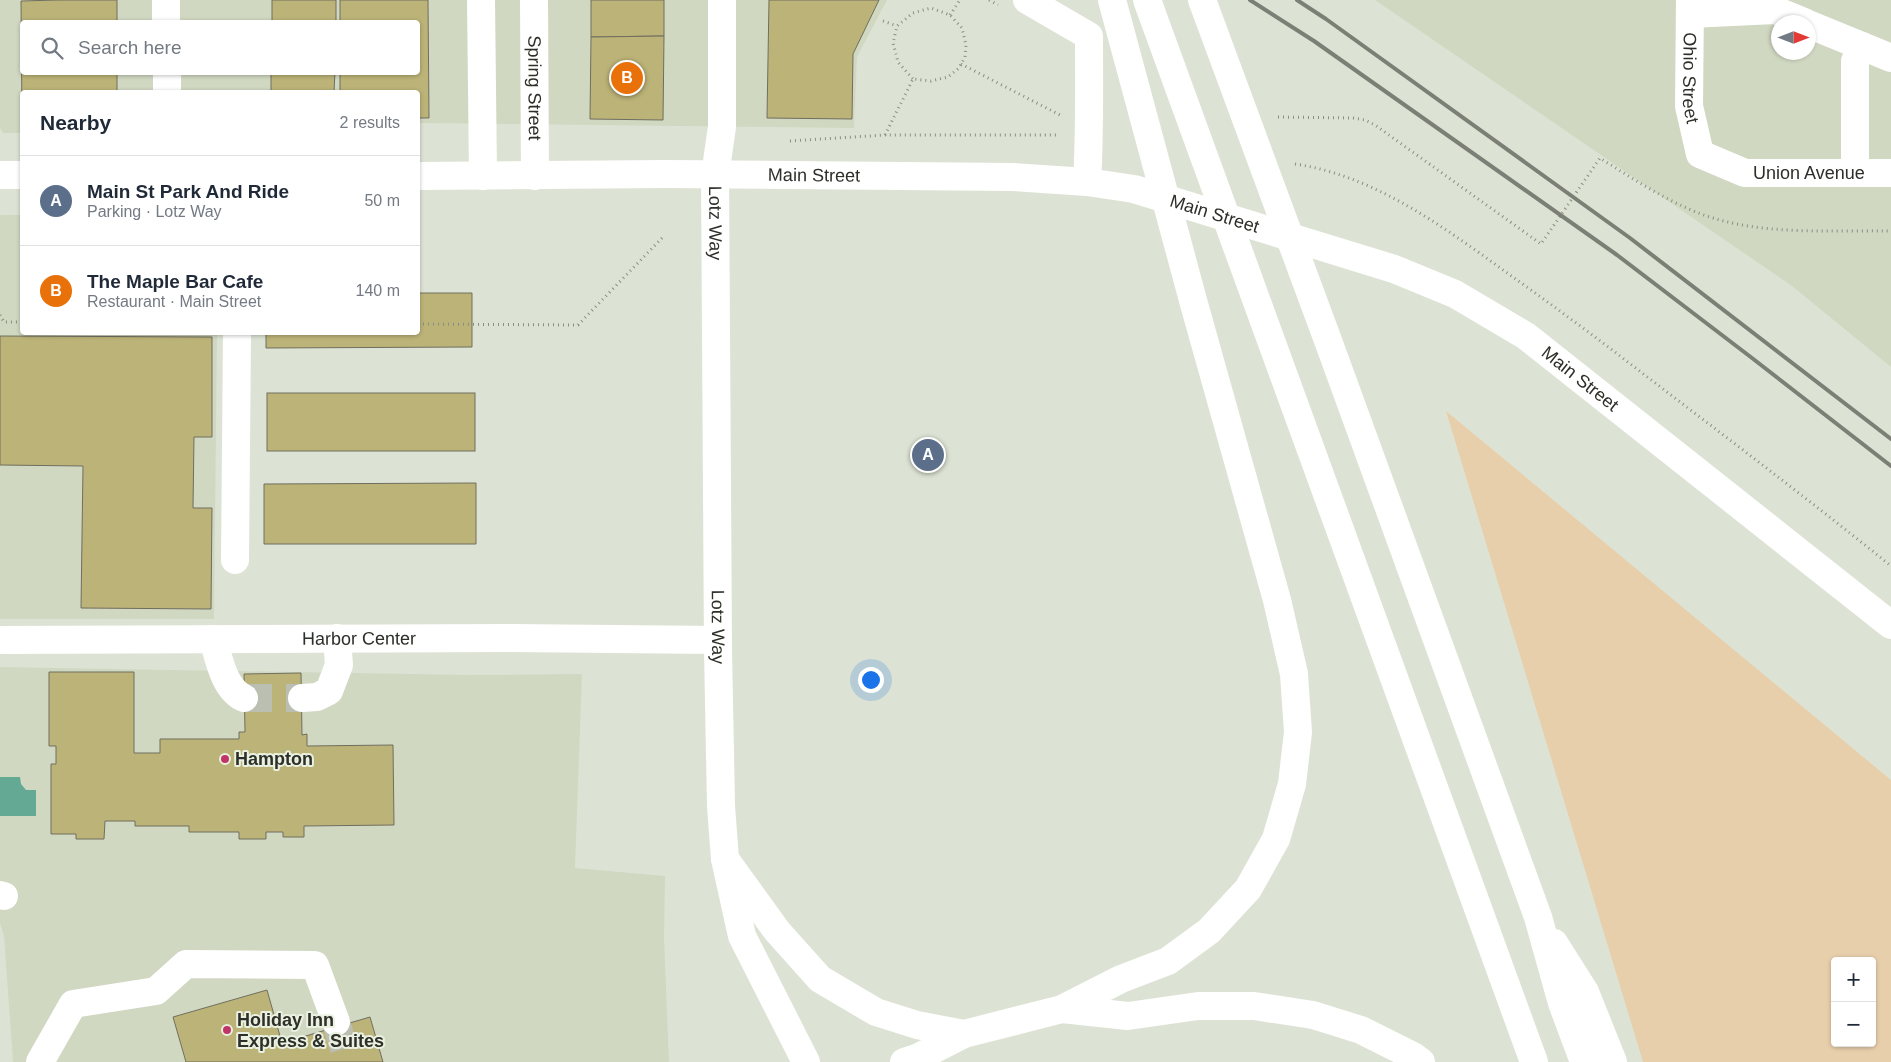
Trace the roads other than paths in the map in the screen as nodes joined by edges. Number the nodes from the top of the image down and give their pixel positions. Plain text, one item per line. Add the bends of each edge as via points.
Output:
1 (166, 0) edge
2 (481, 0) edge
3 (534, 0) edge
4 (722, 0) edge
5 (1112, 0) edge
6 (1147, 0) edge
7 (1202, 0) edge
8 (1016, 5) edge
9 (1690, 7) edge
10 (1787, 15) edge
11 (166, 20) edge
12 (1816, 27) edge
13 (1862, 46) junction
14 (1891, 58) edge
15 (167, 75) edge
16 (167, 90) edge
17 (1700, 154) joint
18 (1855, 173) junction
19 (1891, 173) edge
20 (0, 175) edge
21 (20, 175) edge
22 (715, 175) junction
23 (420, 176) edge
24 (483, 176) junction
25 (535, 176) junction
26 (1087, 182) junction
27 (238, 335) edge
28 (236, 560) dead end
29 (1891, 624) edge
30 (338, 638) junction
31 (213, 639) junction
32 (0, 640) edge
33 (718, 640) junction
34 (244, 698) dead end
35 (302, 698) tunnel mouth
36 (725, 859) junction
37 (1538, 917) junction
38 (1062, 1009) junction
39 (336, 1022) tunnel mouth
40 (964, 1034) junction
41 (40, 1062) edge
42 (806, 1062) edge
43 (904, 1062) edge
44 (1421, 1062) edge
45 (1534, 1062) edge
46 (1584, 1062) edge
47 (1613, 1062) edge

1 - 11 main road
2 - 24 main road
3 - 25 main road, Spring Street
4 - 22 main road, Lotz Way via 722,128
5 - 38 main road via 1277,600 1294,674 1298,732 1292,784 1276,839 1248,889 1209,931 1168,961 1121,979
6 - 45 main road
7 - 37 main road
8 - 26 main road via 1089,36
9 - 10 main road via 1775,10
9 - 17 main road, Ohio Street via 1689,106
12 - 13 main road
13 - 14 main road
13 - 18 main road via 1855,61
15 - 16 main road
17 - 18 main road, Union Avenue via 1744,173
18 - 19 main road, Union Avenue
20 - 21 main road
22 - 25 main road, Main Street
22 - 26 main road, Main Street via 1013,177
22 - 33 main road, Lotz Way
23 - 24 main road, Main Street
24 - 25 main road, Main Street
26 - 29 main road, Main Street via 1134,189 1394,269 1455,294 1526,336
27 - 28 main road
30 - 31 main road, Harbor Center
30 - 33 main road, Harbor Center
30 - 35 main road via 338,665 329,691 317,697
31 - 32 main road, Harbor Center
31 - 34 main road via 228,682 236,695
33 - 36 main road, Lotz Way
36 - 40 main road via 777,931 820,979 876,1012 917,1025
36 - 42 main road, Lotz Way via 742,936
37 - 46 main road via 1562,1003
37 - 47 main road via 1585,992
38 - 40 main road
38 - 44 main road via 1128,1016 1198,1006 1264,1008 1313,1015 1360,1030
39 - 41 main road via 315,965 186,964 156,991 73,1004
40 - 43 main road

